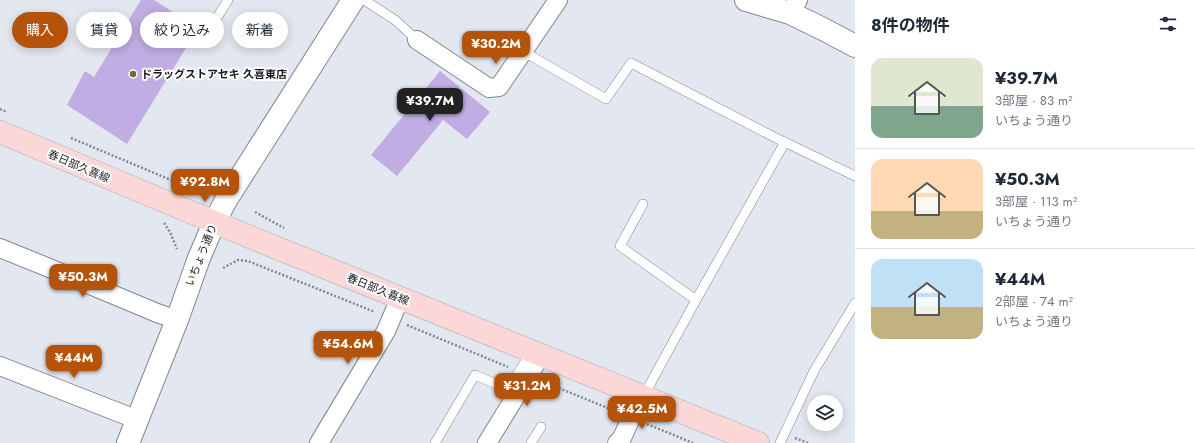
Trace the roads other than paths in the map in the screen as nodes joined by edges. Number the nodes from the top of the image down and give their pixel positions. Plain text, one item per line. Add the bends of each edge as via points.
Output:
1 (228, 0) edge
2 (353, 0) edge
3 (364, 0) edge
4 (558, 0) edge
5 (746, 0) edge
6 (794, 7) edge
7 (220, 12) edge
8 (417, 40) joint
9 (855, 46) edge
10 (524, 52) junction
11 (0, 132) edge
12 (785, 142) junction
13 (855, 176) edge
14 (643, 204) dead end
15 (214, 223) junction
16 (0, 248) edge
17 (400, 298) junction
18 (696, 300) junction
19 (855, 303) edge
20 (177, 320) junction
21 (537, 353) junction
22 (0, 366) edge
23 (643, 397) junction
24 (138, 420) junction
25 (541, 427) dead end
26 (621, 441) edge
27 (128, 443) edge
28 (319, 443) edge
29 (435, 443) edge
30 (487, 443) edge
31 (532, 443) edge
32 (758, 443) edge
33 (780, 443) edge

1 - 7 lane
2 - 15 street, いちょう通り
3 - 8 lane via 395,20
4 - 10 street
5 - 6 street
6 - 9 street via 823,29
8 - 10 street via 489,88 499,87
10 - 12 lane via 606,98 631,63
11 - 15 main road, 春日部久喜線
12 - 13 lane
12 - 18 lane
14 - 18 lane via 620,246
15 - 17 main road, 春日部久喜線
15 - 20 street, いちょう通り
16 - 20 street
17 - 21 main road, 春日部久喜線
17 - 28 street via 386,331
18 - 23 lane
19 - 33 lane via 814,371
20 - 24 street, いちょう通り
21 - 23 main road, 春日部久喜線
21 - 29 lane via 508,389 475,375
21 - 30 street
22 - 24 street
23 - 26 street
23 - 32 main road, 春日部久喜線
24 - 27 street, いちょう通り
25 - 31 lane

